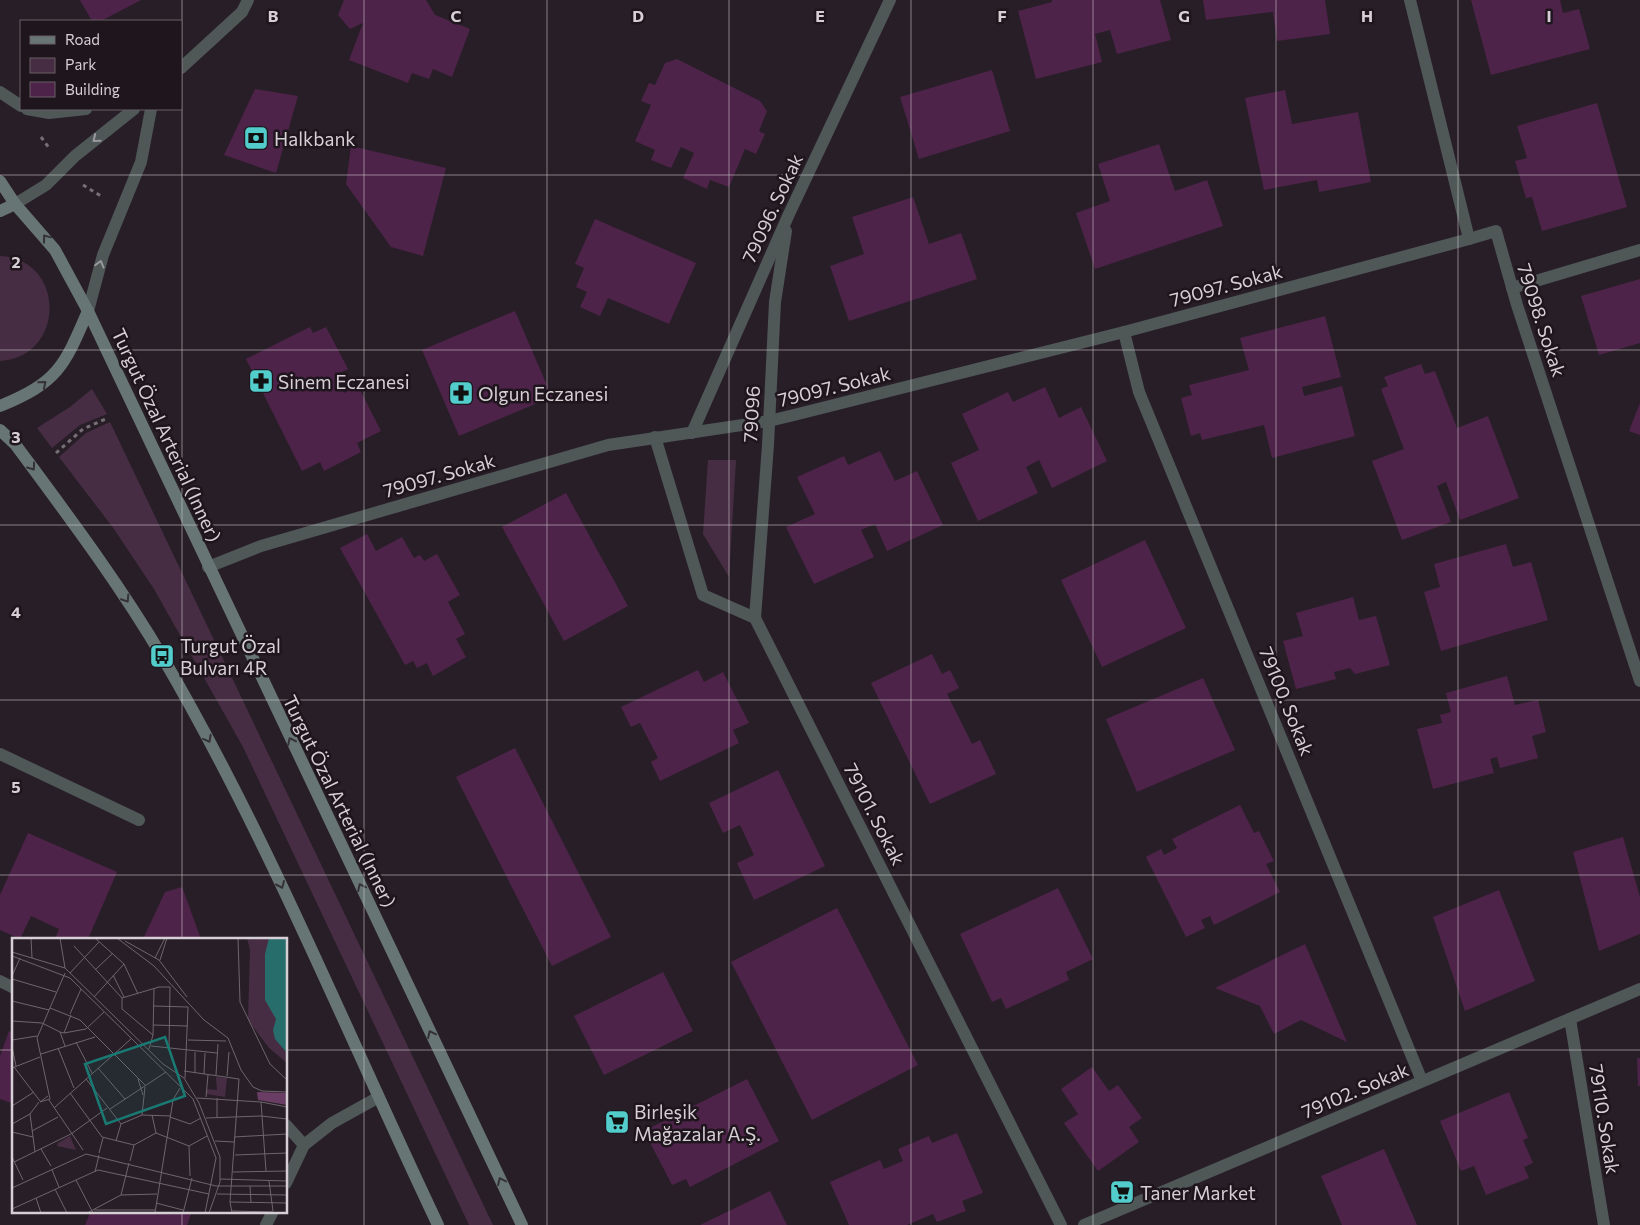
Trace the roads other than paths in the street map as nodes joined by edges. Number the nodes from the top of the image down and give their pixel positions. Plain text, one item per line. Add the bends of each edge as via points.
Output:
1 (248, 0) edge
2 (890, 0) edge
3 (1410, 0) edge
4 (240, 6) edge
5 (182, 67) edge
6 (0, 92) edge
7 (20, 105) edge
8 (32, 110) edge
9 (77, 110) edge
10 (133, 110) edge
11 (151, 110) edge
12 (0, 181) edge
13 (15, 204) junction
14 (0, 211) edge
15 (789, 214) junction
16 (1469, 239) junction
17 (1640, 250) edge
18 (1512, 288) junction
19 (88, 311) junction
20 (1124, 332) junction
21 (0, 406) edge
22 (769, 421) junction
23 (0, 430) edge
24 (692, 433) junction
25 (655, 437) junction
26 (208, 567) junction
27 (755, 618) junction
28 (1640, 681) edge
29 (0, 754) edge
30 (139, 820) dead end
31 (0, 981) edge
32 (12, 987) edge
33 (1640, 989) edge
34 (1570, 1019) junction
35 (1422, 1082) junction
36 (377, 1098) junction
37 (288, 1127) edge
38 (304, 1145) junction
39 (288, 1179) edge
40 (272, 1212) edge
41 (266, 1225) edge
42 (438, 1225) edge
43 (522, 1225) edge
44 (1061, 1225) edge
45 (1084, 1225) edge
46 (1604, 1225) edge

1 - 4 street
2 - 15 street, 79096. Sokak
3 - 16 street
4 - 5 street
6 - 7 street
8 - 9 street via 49,113
10 -> 13 street via 46,185
19 -> 11 street via 103,255 141,162
12 - 13 main road
13 - 14 main road
19 -> 13 main road, Turgut Özal Arterial (Inner) via 55,250
15 - 22 street, 79096 via 775,302
15 - 24 street, 79096. Sokak
16 - 18 street, 79098. Sokak via 1496,231
16 - 20 street, 79097. Sokak
17 - 18 street
18 - 28 street, 79098. Sokak
21 -> 19 main road via 37,389 56,373 69,355
19 - 26 main road, Turgut Özal Arterial (Inner)
20 - 22 street, 79097. Sokak
20 - 35 street, 79100. Sokak via 1139,392
22 - 24 street, 79097. Sokak
22 - 27 street, 79096
23 -> 36 main road via 15,444 112,578 171,672 269,858
24 - 25 street, 79097. Sokak
25 - 26 street, 79097. Sokak via 608,445 298,535
25 - 27 street via 703,595
43 -> 26 main road, Turgut Özal Arterial (Inner)
27 - 44 street, 79101. Sokak
29 - 30 street
31 - 32 street
33 - 34 street, 79102. Sokak
34 - 35 street, 79102. Sokak
34 - 46 street, 79110. Sokak
35 - 45 street, 79102. Sokak
36 - 38 street via 332,1123
36 - 42 main road
37 - 38 street
38 - 39 street
40 - 41 street

